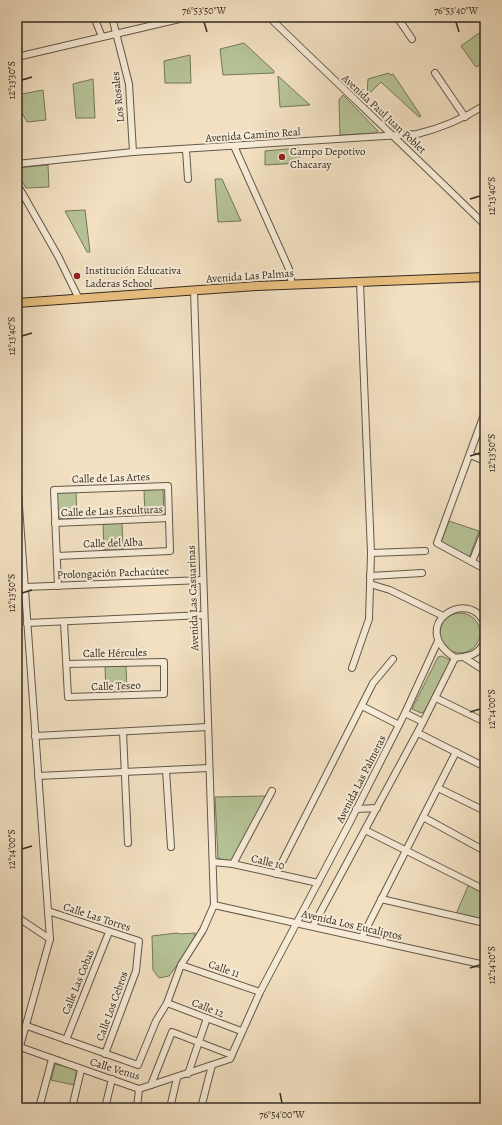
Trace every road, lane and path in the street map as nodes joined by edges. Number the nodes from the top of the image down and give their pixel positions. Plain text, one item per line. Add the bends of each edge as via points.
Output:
1 (94, 17) edge
2 (112, 17) edge
3 (188, 17) edge
4 (269, 17) edge
5 (397, 17) edge
6 (117, 34) junction
7 (102, 37) junction
8 (412, 39) dead end
9 (17, 56) edge
10 (435, 73) dead end
11 (485, 105) edge
12 (465, 117) junction
13 (396, 136) junction
14 (234, 146) junction
15 (186, 150) junction
16 (133, 152) junction
17 (17, 164) edge
18 (188, 179) dead end
19 (17, 184) edge
20 (485, 225) edge
21 (485, 277) edge
22 (360, 282) junction
23 (292, 284) junction
24 (194, 291) junction
25 (79, 299) junction
26 (17, 303) edge
27 (485, 412) edge
28 (470, 455) junction
29 (485, 460) edge
30 (17, 478) edge
31 (169, 518) junction
32 (55, 523) junction
33 (485, 529) edge
34 (425, 551) dead end
35 (371, 553) junction
36 (56, 556) junction
37 (472, 562) junction
38 (485, 569) edge
39 (422, 573) dead end
40 (370, 576) junction
41 (202, 580) junction
42 (370, 584) junction
43 (58, 586) junction
44 (25, 587) junction
45 (204, 615) junction
46 (443, 616) junction
47 (484, 619) edge
48 (64, 622) junction
49 (27, 623) junction
50 (438, 641) junction
51 (485, 641) edge
52 (454, 658) junction
53 (465, 658) junction
54 (392, 659) dead end
55 (485, 662) edge
56 (66, 664) junction
57 (352, 668) dead end
58 (483, 670) edge
59 (164, 694) joint
60 (436, 698) junction
61 (362, 706) junction
62 (405, 713) junction
63 (423, 722) junction
64 (485, 722) edge
65 (399, 725) junction
66 (208, 727) junction
67 (123, 732) junction
68 (418, 733) junction
69 (35, 736) junction
70 (456, 752) junction
71 (485, 767) edge
72 (209, 768) junction
73 (166, 770) junction
74 (124, 772) junction
75 (38, 776) junction
76 (438, 788) junction
77 (272, 791) dead end
78 (378, 808) junction
79 (356, 809) junction
80 (485, 811) edge
81 (423, 817) junction
82 (365, 830) junction
83 (128, 843) dead end
84 (171, 847) dead end
85 (406, 851) junction
86 (485, 851) edge
87 (213, 862) junction
88 (233, 864) junction
89 (276, 874) junction
90 (318, 883) junction
91 (485, 890) edge
92 (381, 900) junction
93 (214, 905) junction
94 (48, 911) junction
95 (17, 918) edge
96 (296, 922) junction
97 (485, 924) edge
98 (313, 926) junction
99 (109, 932) junction
100 (362, 937) junction
101 (50, 938) junction
102 (139, 941) joint
103 (181, 965) junction
104 (485, 965) edge
105 (260, 992) junction
106 (167, 1003) junction
107 (207, 1018) junction
108 (27, 1026) junction
109 (241, 1032) junction
110 (66, 1040) junction
111 (198, 1042) junction
112 (18, 1047) edge
113 (105, 1054) junction
114 (17, 1057) edge
115 (231, 1057) junction
116 (52, 1059) junction
117 (212, 1065) junction
118 (81, 1070) junction
119 (188, 1074) junction
120 (177, 1078) junction
121 (112, 1079) junction
122 (151, 1085) junction
123 (139, 1089) junction
124 (17, 1106) edge
125 (22, 1108) edge
126 (39, 1108) edge
127 (72, 1108) edge
128 (105, 1108) edge
129 (137, 1108) edge
130 (170, 1108) edge
131 (201, 1108) edge

1 - 7 street
2 - 6 street, Los Rosales
3 - 6 street
4 - 13 street, Avenida Paul Juan Poblet via 345,91
5 - 8 street
6 - 7 street
6 - 16 street, Los Rosales via 129,84
7 - 9 street
10 - 12 street
11 - 12 street, Avenida Camino Real
12 - 13 street, Avenida Camino Real via 436,130
13 - 14 street, Avenida Camino Real
13 - 20 street, Avenida Paul Juan Poblet
14 - 15 street, Avenida Camino Real
14 - 23 street via 289,268
15 - 16 street, Avenida Camino Real
15 - 18 street
16 - 17 street, Avenida Camino Real
19 - 25 street
21 - 22 main road, Avenida Las Palmas
22 - 23 main road, Avenida Las Palmas
22 - 35 street
23 - 24 main road, Avenida Las Palmas
24 - 25 main road, Avenida Las Palmas
24 - 41 street, Avenida Las Casuarinas
25 - 26 main road, Avenida Las Palmas
27 - 28 street
28 - 29 street
28 - 37 street via 437,543
30 - 44 street
31 - 32 street, Calle de Las Esculturas
31 - 32 street, Calle de Las Artes via 168,486 54,490
31 - 36 street, Calle del Alba via 170,551
32 - 36 street
33 - 37 street
34 - 35 street
35 - 40 street
36 - 43 street
37 - 38 street
39 - 40 street
40 - 42 street
41 - 43 street, Prolongación Pachacútec
41 - 45 street, Avenida Las Casuarinas
42 - 46 street via 390,590
42 - 57 street via 369,619
43 - 44 street, Prolongación Pachacútec
44 - 49 street
45 - 48 street
45 - 66 street, Avenida Las Casuarinas
46 - 47 street via 461,608 468,609
46 - 50 street, Avenida Las Palmeras via 437,628
48 - 49 street
48 - 56 street
49 - 69 street
50 - 52 street
50 - 62 street, Avenida Las Palmeras
51 - 53 street via 477,652
52 - 53 street
52 - 60 street
53 - 58 street
54 - 61 street via 373,683
55 - 58 street
56 - 59 street, Calle Teseo via 68,697
56 - 59 street, Calle Hércules via 164,662
60 - 63 street
60 - 64 street
61 - 65 street
61 - 89 street
62 - 63 street
62 - 65 street, Avenida Las Palmeras
63 - 68 street
65 - 79 street, Avenida Las Palmeras
66 - 67 street
66 - 72 street, Avenida Las Casuarinas
67 - 69 street
67 - 74 street
68 - 70 street
68 - 78 street
69 - 75 street
70 - 71 street
70 - 76 street
72 - 73 street
72 - 87 street, Avenida Las Casuarinas
73 - 74 street
73 - 84 street
74 - 75 street
74 - 83 street
75 - 94 street
76 - 80 street
76 - 81 street
77 - 88 street
78 - 79 street
78 - 82 street
79 - 90 street, Avenida Las Palmeras
81 - 85 street
81 - 86 street
82 - 85 street
82 - 98 street
85 - 91 street
85 - 92 street
87 - 88 street, Calle 10
87 - 93 street, Avenida Las Casuarinas
88 - 89 street, Calle 10
89 - 90 street, Calle 10
90 - 96 street, Avenida Las Palmeras
92 - 97 street
92 - 100 street
93 - 96 street, Avenida Los Eucaliptos
93 - 103 street via 203,930
94 - 99 street, Calle Las Torres
94 - 101 street
95 - 101 street
96 - 98 street, Avenida Los Eucaliptos
96 - 105 street, Avenida Las Palmeras
98 - 100 street, Avenida Los Eucaliptos
99 - 102 street, Calle Las Torres
99 - 110 street, Calle Las Cobas
100 - 104 street, Avenida Los Eucaliptos
101 - 108 street
102 - 113 street, Calle Los Cebros via 136,971
103 - 105 street, Calle 11
103 - 106 street
105 - 109 street, Avenida Las Palmeras
106 - 107 street, Calle 12
106 - 113 street via 138,1065
107 - 109 street, Calle 12
107 - 111 street
108 - 110 street
108 - 112 street
109 - 115 street, Avenida Las Palmeras
110 - 113 street
111 - 115 street
111 - 119 street
111 - 122 street via 172,1032
112 - 114 street
112 - 116 street, Calle Venus
115 - 117 street, Calle Venus
116 - 118 street, Calle Venus
116 - 126 street
117 - 119 street, Calle Venus
117 - 131 street
118 - 121 street, Calle Venus
118 - 127 street
119 - 120 street, Calle Venus
120 - 122 street, Calle Venus
120 - 130 street
121 - 123 street, Calle Venus
121 - 128 street
122 - 123 street, Calle Venus
123 - 129 street
124 - 125 street

